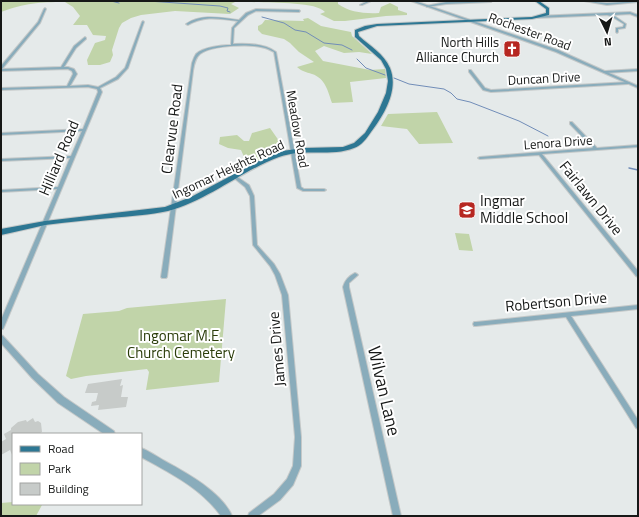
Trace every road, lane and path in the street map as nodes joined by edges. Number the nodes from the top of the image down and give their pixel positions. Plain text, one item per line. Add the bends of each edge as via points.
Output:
1 (370, 1) edge
2 (412, 1) edge
3 (491, 1) edge
4 (537, 1) edge
5 (584, 1) edge
6 (638, 1) edge
7 (361, 5) dead end
8 (427, 6) junction
9 (45, 9) dead end
10 (299, 11) dead end
11 (607, 14) junction
12 (545, 15) junction
13 (560, 16) junction
14 (638, 16) edge
15 (536, 17) junction
16 (470, 20) junction
17 (240, 21) junction
18 (144, 22) dead end
19 (187, 24) dead end
20 (617, 32) dead end
21 (85, 38) dead end
22 (232, 46) junction
23 (1, 68) edge
24 (62, 68) junction
25 (638, 70) edge
26 (470, 71) dead end
27 (604, 72) junction
28 (628, 83) junction
29 (68, 86) junction
30 (638, 87) edge
31 (98, 88) junction
32 (1, 89) edge
33 (571, 122) dead end
34 (84, 130) junction
35 (1, 134) edge
36 (638, 146) edge
37 (596, 149) junction
38 (291, 150) junction
39 (540, 154) junction
40 (73, 157) junction
41 (480, 158) dead end
42 (1, 160) edge
43 (235, 177) junction
44 (60, 188) junction
45 (324, 190) dead end
46 (1, 192) edge
47 (174, 207) junction
48 (45, 223) junction
49 (1, 232) edge
50 (354, 275) dead end
51 (638, 275) edge
52 (164, 277) dead end
53 (638, 307) edge
54 (568, 314) junction
55 (476, 324) dead end
56 (1, 327) edge
57 (1, 338) edge
58 (638, 426) edge
59 (109, 433) edge
60 (142, 453) edge
61 (227, 516) edge
62 (252, 516) edge
63 (397, 516) edge

1 - 7 street
2 - 8 street, Rochester Road
3 - 8 street
4 - 12 main road via 549,10
5 - 6 street via 607,4
8 - 16 street, Rochester Road
9 - 23 street via 39,22
10 - 17 street via 260,10 249,13
11 - 13 street
11 - 14 street via 630,13
11 - 20 street via 625,24 624,27 617,29
12 - 13 street
12 - 15 main road
13 - 15 street
15 - 16 main road
16 - 27 street, Rochester Road via 557,51
16 - 38 main road, Ingomar Heights Road via 374,25 356,31 356,36 383,59 388,69 390,81 385,104 362,140 356,145
17 - 19 street via 204,18
17 - 22 street via 232,30
18 - 31 street via 126,68 117,78
21 - 24 street via 75,47
22 - 38 street, Meadow Road via 260,46 272,49 276,54
22 - 47 street, Clearvue Road via 207,50 196,56 191,74
23 - 24 street
24 - 29 street via 75,72
25 - 27 street
26 - 28 street, Duncan Drive via 484,89 491,91
27 - 28 street, Rochester Road
28 - 30 street, Rochester Road
29 - 31 street
29 - 32 street
31 - 34 street, Hilliard Road via 100,94
33 - 37 street
34 - 35 street
34 - 40 street, Hilliard Road
36 - 37 street, Lenora Drive
37 - 39 street, Lenora Drive
38 - 43 main road, Ingomar Heights Road
38 - 45 street, Meadow Road via 299,188
39 - 41 street, Lenora Drive
39 - 51 street, Fairlawn Drive
40 - 42 street
40 - 44 street, Hilliard Road
43 - 47 main road, Ingomar Heights Road
43 - 62 street, James Drive via 247,186 252,196 255,245 272,265 282,284 298,437 297,466 294,475 277,497
44 - 46 street
44 - 48 street, Hilliard Road
47 - 48 main road, Ingomar Heights Road
47 - 52 street, Clearvue Road
48 - 49 main road, Ingomar Heights Road
48 - 56 street, Hilliard Road
50 - 63 street, Wilvan Lane via 346,287
53 - 54 street, Robertson Drive
54 - 55 street, Robertson Drive
54 - 58 street
57 - 59 street via 59,398
60 - 61 street via 201,488

